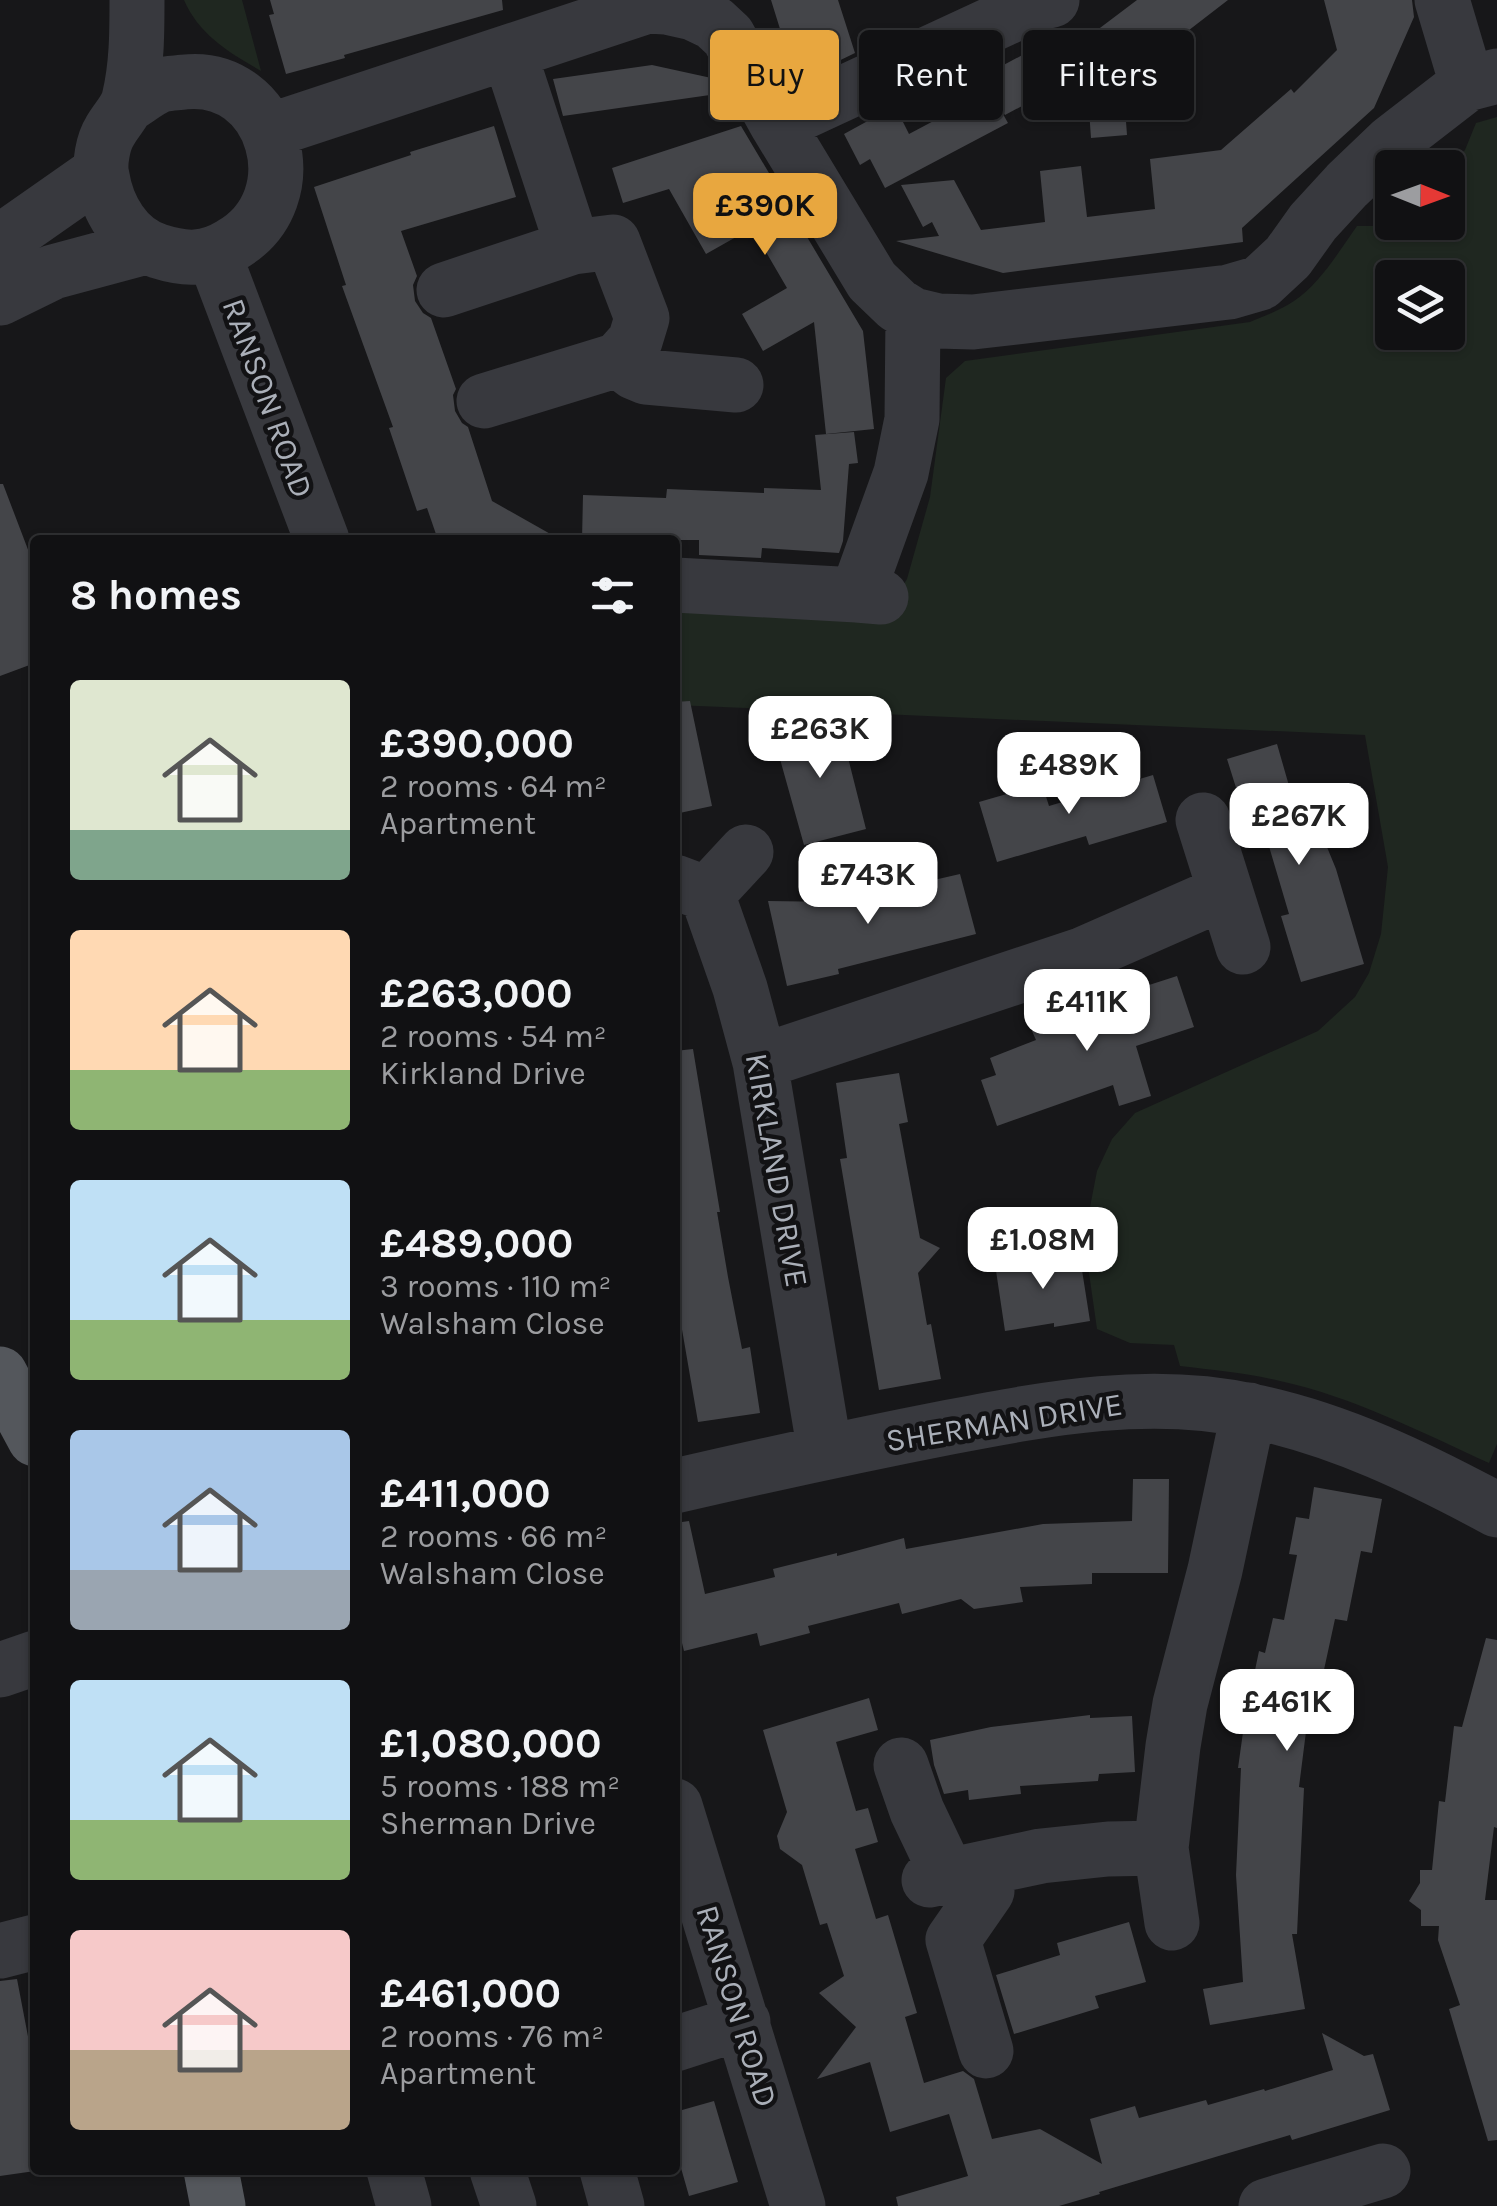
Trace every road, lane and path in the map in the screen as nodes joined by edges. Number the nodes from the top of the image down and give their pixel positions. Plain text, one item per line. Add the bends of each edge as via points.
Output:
1 (138, 0) edge
2 (149, 0) edge
3 (1052, 0) edge
4 (1442, 0) edge
5 (648, 3) edge
6 (508, 52) junction
7 (1482, 80) edge
8 (199, 81) junction
9 (128, 105) junction
10 (777, 124) junction
11 (269, 131) junction
12 (100, 172) junction
13 (0, 242) edge
14 (146, 247) junction
15 (573, 247) junction
16 (214, 255) junction
17 (444, 290) dead end
18 (0, 298) edge
19 (913, 315) junction
20 (618, 360) junction
21 (736, 385) dead end
22 (484, 400) dead end
23 (320, 535) edge
24 (680, 586) edge
25 (1203, 820) dead end
26 (746, 852) dead end
27 (691, 888) edge
28 (1225, 892) junction
29 (1243, 947) dead end
30 (760, 1062) junction
31 (0, 1374) edge
32 (1249, 1410) junction
33 (30, 1430) edge
34 (826, 1452) junction
35 (680, 1485) edge
36 (1497, 1510) edge
37 (30, 1660) edge
38 (0, 1670) edge
39 (901, 1765) dead end
40 (680, 1822) edge
41 (1161, 1848) junction
42 (968, 1888) junction
43 (1172, 1924) dead end
44 (30, 1943) edge
45 (0, 1951) edge
46 (743, 2022) junction
47 (680, 2042) edge
48 (986, 2051) dead end
49 (1383, 2171) dead end
50 (212, 2175) edge
51 (395, 2175) edge
52 (499, 2175) edge
53 (608, 2175) edge
54 (1289, 2199) edge
55 (218, 2206) edge
56 (404, 2206) edge
57 (508, 2206) edge
58 (617, 2206) edge
59 (798, 2206) edge

1 - 9 street
2 - 8 street
3 - 10 street
4 - 7 street
5 - 6 street
5 - 10 street via 694,13 728,36
6 - 11 street
6 - 15 street
7 - 19 street via 1380,152 1260,282 1230,292 973,322
8 - 9 street via 160,85
8 - 11 street via 252,106
9 - 12 street via 107,136
10 - 19 street via 872,281
11 - 16 street, RANSON ROAD via 278,168 270,205 248,236
12 - 13 street
12 - 14 street via 114,216
14 - 16 street, RANSON ROAD via 180,258
14 - 18 street via 53,272
15 - 17 street
15 - 20 street via 613,242 642,318 635,342
16 - 23 street, RANSON ROAD
19 - 24 street via 912,419 869,596
20 - 21 street via 646,377
20 - 22 street
25 - 28 street
26 - 27 street, KIRKLAND DRIVE
27 - 30 street, KIRKLAND DRIVE via 740,988
28 - 29 street
28 - 30 street via 1084,954
30 - 34 street, KIRKLAND DRIVE
31 - 33 main road
32 - 34 street, SHERMAN DRIVE via 1148,1401 1075,1406
32 - 36 street, SHERMAN DRIVE via 1375,1450
32 - 41 street via 1180,1704
34 - 35 street, SHERMAN DRIVE
37 - 38 street
39 - 42 street via 917,1811
40 - 46 street, RANSON ROAD
41 - 42 street via 1058,1854
41 - 43 street
42 - 48 street via 953,1940
44 - 45 street
46 - 47 street
46 - 59 street, RANSON ROAD
49 - 54 street
50 - 55 main road
51 - 56 street
52 - 57 street
53 - 58 street

